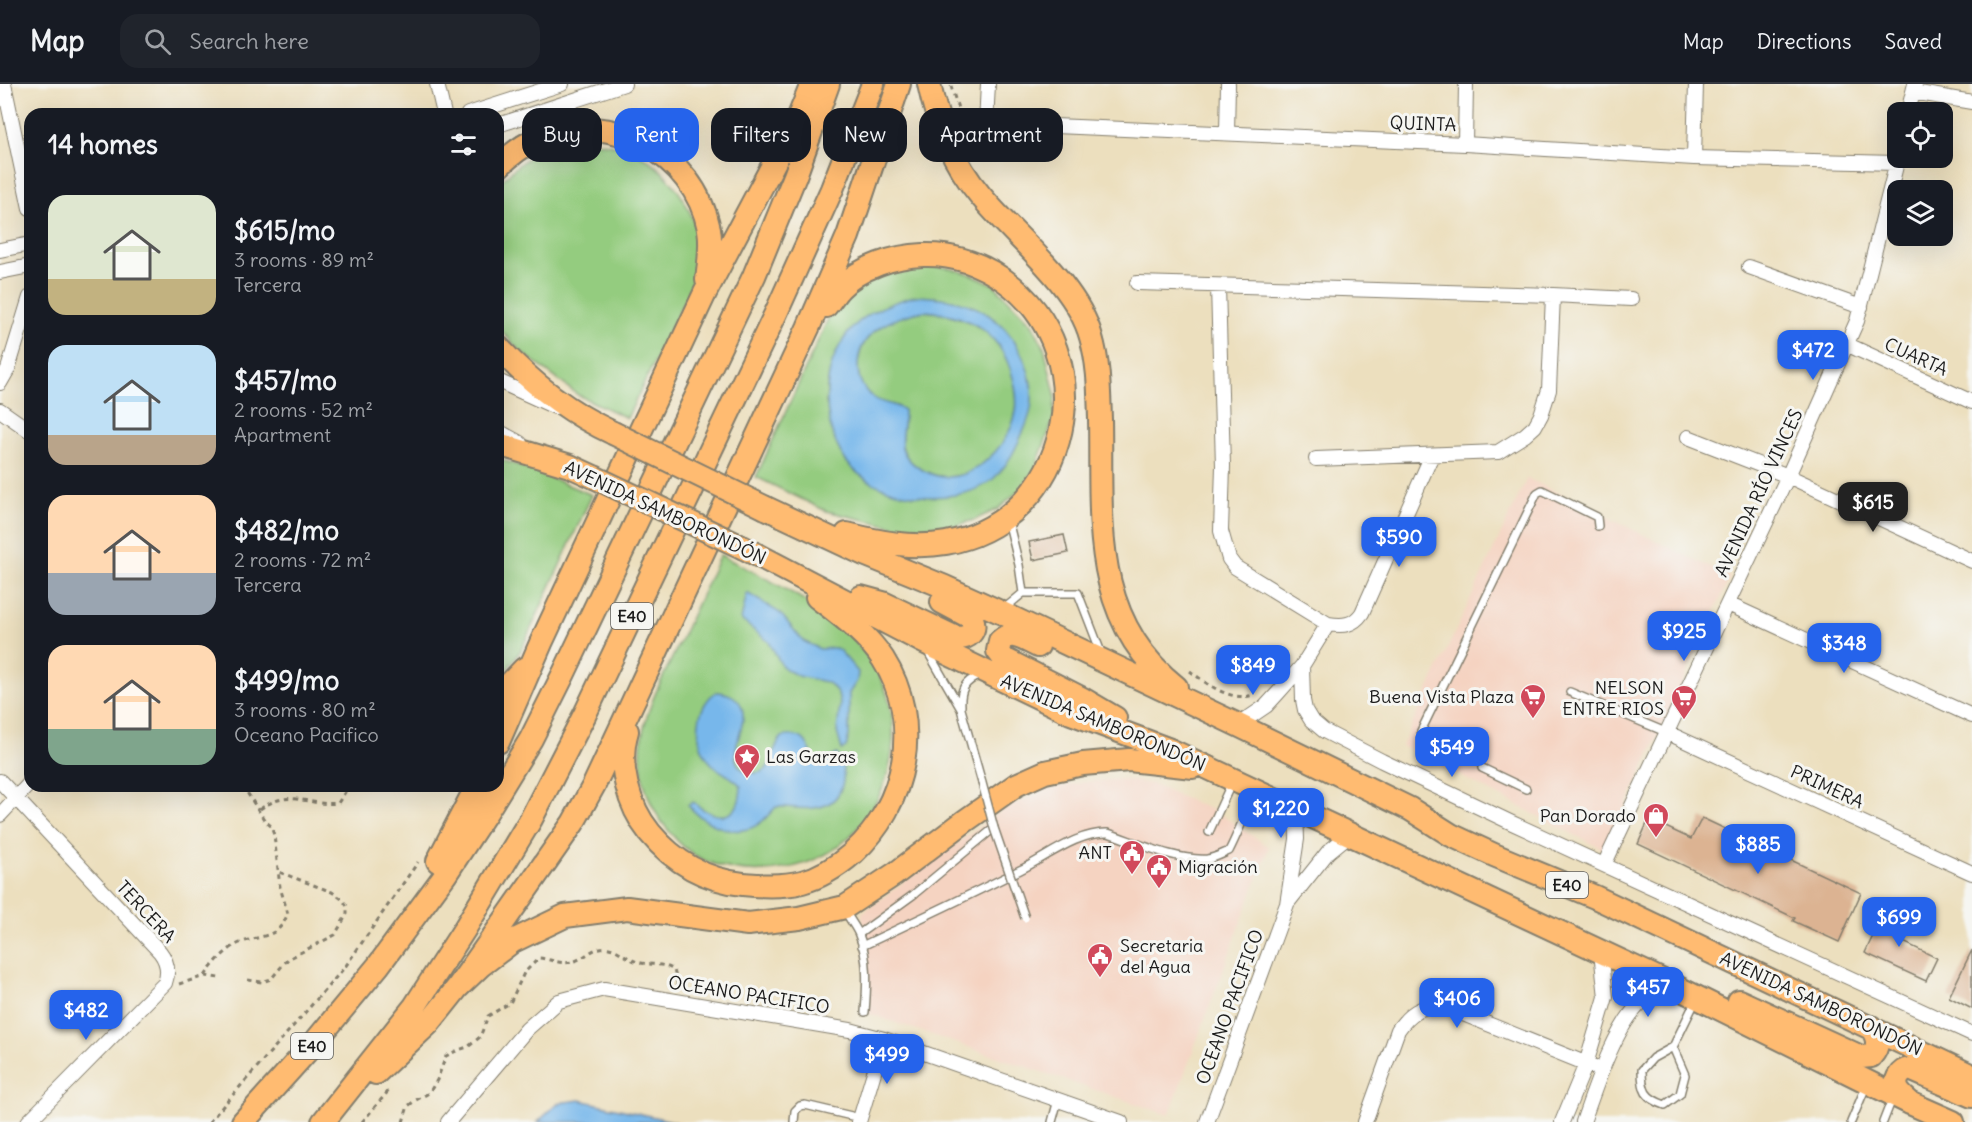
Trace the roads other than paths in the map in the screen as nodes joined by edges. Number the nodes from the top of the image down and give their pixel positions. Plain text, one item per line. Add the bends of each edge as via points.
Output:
1 (4, 84) edge
2 (438, 84) edge
3 (562, 84) edge
4 (624, 84) edge
5 (812, 84) edge
6 (828, 84) edge
7 (873, 84) edge
8 (899, 84) edge
9 (929, 84) edge
10 (988, 84) edge
11 (1228, 84) edge
12 (1466, 84) edge
13 (1696, 84) edge
14 (1914, 88) edge
15 (1972, 102) edge
16 (443, 108) edge
17 (487, 108) edge
18 (504, 123) edge
19 (1227, 134) junction
20 (1465, 144) junction
21 (1694, 158) junction
22 (1887, 160) edge
23 (504, 162) edge
24 (1895, 168) edge
25 (24, 179) edge
26 (24, 245) edge
27 (0, 250) edge
28 (24, 267) edge
29 (1749, 267) dead end
30 (0, 272) edge
31 (1137, 283) dead end
32 (1218, 286) junction
33 (705, 293) junction
34 (1553, 295) junction
35 (1631, 299) dead end
36 (1861, 308) junction
37 (24, 317) edge
38 (808, 328) junction
39 (1846, 345) junction
40 (504, 354) edge
41 (0, 383) edge
42 (504, 384) edge
43 (1972, 402) edge
44 (0, 410) edge
45 (24, 427) edge
46 (604, 429) junction
47 (504, 434) edge
48 (1688, 437) dead end
49 (504, 446) edge
50 (1432, 455) junction
51 (547, 459) junction
52 (1316, 459) dead end
53 (1788, 476) junction
54 (1007, 518) junction
55 (800, 523) junction
56 (1598, 526) dead end
57 (864, 554) junction
58 (1972, 561) edge
59 (778, 566) junction
60 (814, 583) junction
61 (1023, 593) junction
62 (1728, 604) junction
63 (1000, 612) junction
64 (1328, 624) junction
65 (920, 640) junction
66 (541, 643) junction
67 (1105, 662) junction
68 (1302, 666) junction
69 (994, 676) junction
70 (643, 681) junction
71 (504, 690) edge
72 (1164, 690) junction
73 (1570, 692) dead end
74 (961, 709) junction
75 (1972, 716) edge
76 (1229, 721) junction
77 (504, 728) edge
78 (1421, 731) dead end
79 (1668, 733) junction
80 (1170, 750) junction
81 (1482, 768) dead end
82 (1209, 769) junction
83 (1233, 780) junction
84 (0, 781) edge
85 (504, 783) edge
86 (24, 789) edge
87 (1526, 789) dead end
88 (474, 792) edge
89 (499, 792) edge
90 (1258, 792) junction
91 (16, 798) junction
92 (1296, 810) junction
93 (0, 815) edge
94 (994, 828) junction
95 (1209, 832) dead end
96 (1350, 834) junction
97 (1604, 865) junction
98 (1972, 873) edge
99 (1287, 904) junction
100 (844, 907) junction
101 (1025, 918) dead end
102 (859, 934) junction
103 (862, 946) junction
104 (1602, 952) junction
105 (378, 966) junction
106 (1672, 985) junction
107 (458, 987) junction
108 (1700, 999) junction
109 (865, 1012) dead end
110 (1871, 1027) junction
111 (1972, 1034) edge
112 (884, 1039) junction
113 (1673, 1047) junction
114 (1586, 1064) junction
115 (1602, 1070) junction
116 (1972, 1076) edge
117 (1868, 1082) junction
118 (1972, 1096) edge
119 (1902, 1099) junction
120 (1058, 1100) junction
121 (327, 1118) edge
122 (860, 1120) edge
123 (28, 1122) edge
124 (243, 1122) edge
125 (448, 1122) edge
126 (794, 1122) edge
127 (1052, 1122) edge
128 (1120, 1122) edge
129 (1208, 1122) edge
130 (1365, 1122) edge
131 (1562, 1122) edge
132 (1583, 1122) edge
133 (1851, 1122) edge
134 (1883, 1122) edge
135 (1953, 1122) edge

1 - 25 street
2 - 16 street
3 - 17 street
4 - 18 street
5 - 33 highway
6 - 85 highway, E40 via 754,276 570,662
7 - 121 highway, E40 via 832,189 776,313 537,808 414,1006
8 - 38 highway via 848,236
9 - 76 highway via 941,127 961,167 979,194 1068,292 1091,336 1100,394 1105,558 1109,585 1124,623 1150,664 1178,689
10 - 19 street, QUINTA via 986,123
11 - 19 street
12 - 20 street
13 - 21 street
14 - 15 street
19 - 20 street, QUINTA
20 - 21 street, QUINTA
21 - 22 street, QUINTA
23 - 33 highway via 522,147 560,132 616,133 652,147 682,173 704,209 711,255
24 - 36 street, AVENIDA RÍO VINCES
26 - 27 street
28 - 30 street
29 - 36 street
31 - 32 street
32 - 34 street
32 - 64 street via 1221,531 1229,559 1235,567
33 - 66 highway
34 - 35 street
34 - 50 street via 1549,390 1535,426 1498,452
36 - 39 street, AVENIDA RÍO VINCES
37 - 41 street
38 - 54 highway via 841,287 857,275 874,265 914,255 932,254 976,264 1004,280 1029,302 1054,343 1062,369 1063,421 1047,470
38 - 70 highway
39 - 43 street, CUARTA
39 - 53 street, AVENIDA RÍO VINCES
40 - 46 highway, AVENIDA SAMBORONDÓN via 540,387
42 - 46 street
44 - 45 street
46 - 55 highway, AVENIDA SAMBORONDÓN / E40, bridge
47 - 51 street
48 - 53 street
49 - 51 highway, AVENIDA SAMBORONDÓN
50 - 52 street
50 - 64 street via 1362,613 1353,623
51 - 59 highway, AVENIDA SAMBORONDÓN / E40, bridge via 594,477
53 - 58 street
53 - 62 street, AVENIDA RÍO VINCES
54 - 55 highway via 970,536 923,545 878,542
54 - 61 lane
55 - 57 highway, AVENIDA SAMBORONDÓN / E40
56 - 78 lane via 1597,517 1542,490 1538,493
57 - 60 highway via 968,614 973,631 962,639 954,637 883,603
57 - 63 highway, AVENIDA SAMBORONDÓN / E40
59 - 60 highway, AVENIDA SAMBORONDÓN / E40
59 - 70 highway via 874,646 891,675 903,711 905,749 895,793 876,829 844,861 803,882 781,886 732,883 709,877 672,856 644,826 633,805 623,764 622,746
60 - 65 highway, AVENIDA SAMBORONDÓN / E40
61 - 63 lane
61 - 67 lane via 1078,593
62 - 75 street
62 - 79 street, AVENIDA RÍO VINCES
63 - 67 highway, AVENIDA SAMBORONDÓN / E40
64 - 68 street
65 - 69 highway, AVENIDA SAMBORONDÓN / E40
65 - 74 lane
66 - 71 highway
66 - 77 highway
67 - 72 highway, AVENIDA SAMBORONDÓN / E40
68 - 76 street via 1266,706
68 - 97 street via 1305,710 1324,731
69 - 74 lane via 975,677 963,687
69 - 80 highway, AVENIDA SAMBORONDÓN / E40 via 1071,713
70 - 107 highway via 573,823
72 - 76 highway, AVENIDA SAMBORONDÓN / E40
72 - 80 highway via 1094,672 1015,635 1004,637 999,646 1004,659
73 - 79 lane
74 - 94 lane, bridge
76 - 110 highway, AVENIDA SAMBORONDÓN / E40 via 1410,809 1451,835 1595,897
79 - 97 street, AVENIDA RÍO VINCES
79 - 98 street, PRIMERA
80 - 82 highway, AVENIDA SAMBORONDÓN / E40
81 - 87 lane
82 - 83 highway, AVENIDA SAMBORONDÓN / E40
82 - 100 highway via 1129,760 1045,772 1016,785
83 - 90 highway, AVENIDA SAMBORONDÓN / E40
83 - 95 lane
84 - 91 street, TERCERA
86 - 91 street
88 - 105 highway
89 - 105 highway, E40
90 - 92 highway, AVENIDA SAMBORONDÓN / E40
90 - 103 lane via 1229,851 1210,859 1174,855 1097,832
91 - 93 street
91 - 123 street, TERCERA via 166,959 167,977
92 - 96 highway, AVENIDA SAMBORONDÓN / E40
92 - 99 street, OCEANO PACIFICO via 1297,840
94 - 101 lane, bridge
94 - 102 lane
96 - 99 street, OCEANO PACIFICO via 1329,852
96 - 104 highway, AVENIDA SAMBORONDÓN / E40
97 - 111 street
99 - 129 street, OCEANO PACIFICO
100 - 102 lane
100 - 107 highway via 748,924 627,908 565,916 513,940
102 - 103 lane
103 - 109 lane via 868,983
104 - 106 highway, AVENIDA SAMBORONDÓN / E40
104 - 114 street via 1606,997
105 - 124 highway, E40
106 - 108 highway, AVENIDA SAMBORONDÓN / E40
106 - 115 street via 1644,1000 1631,1014
107 - 121 highway via 409,1043
108 - 110 highway via 1735,999 1861,1057 1871,1056 1876,1050 1877,1038
108 - 113 lane
108 - 117 highway, AVENIDA SAMBORONDÓN / E40
110 - 116 highway, AVENIDA SAMBORONDÓN / E40
112 - 120 street, OCEANO PACIFICO
112 - 122 street
112 - 125 street, OCEANO PACIFICO via 604,989 559,1001 527,1029
113 - 113 lane via 1653,1058 1642,1070 1642,1087 1652,1100 1665,1105 1680,1094 1685,1075
114 - 115 street
114 - 130 street via 1441,1005 1428,1005 1406,1018 1398,1030
114 - 131 street
115 - 132 street
117 - 119 highway, AVENIDA SAMBORONDÓN / E40
117 - 133 lane
118 - 119 highway via 1910,1069 1900,1073 1897,1087
119 - 134 lane
119 - 135 highway, AVENIDA SAMBORONDÓN / E40
120 - 127 lane
120 - 128 street, OCEANO PACIFICO
122 - 126 lane via 805,1105 795,1111

